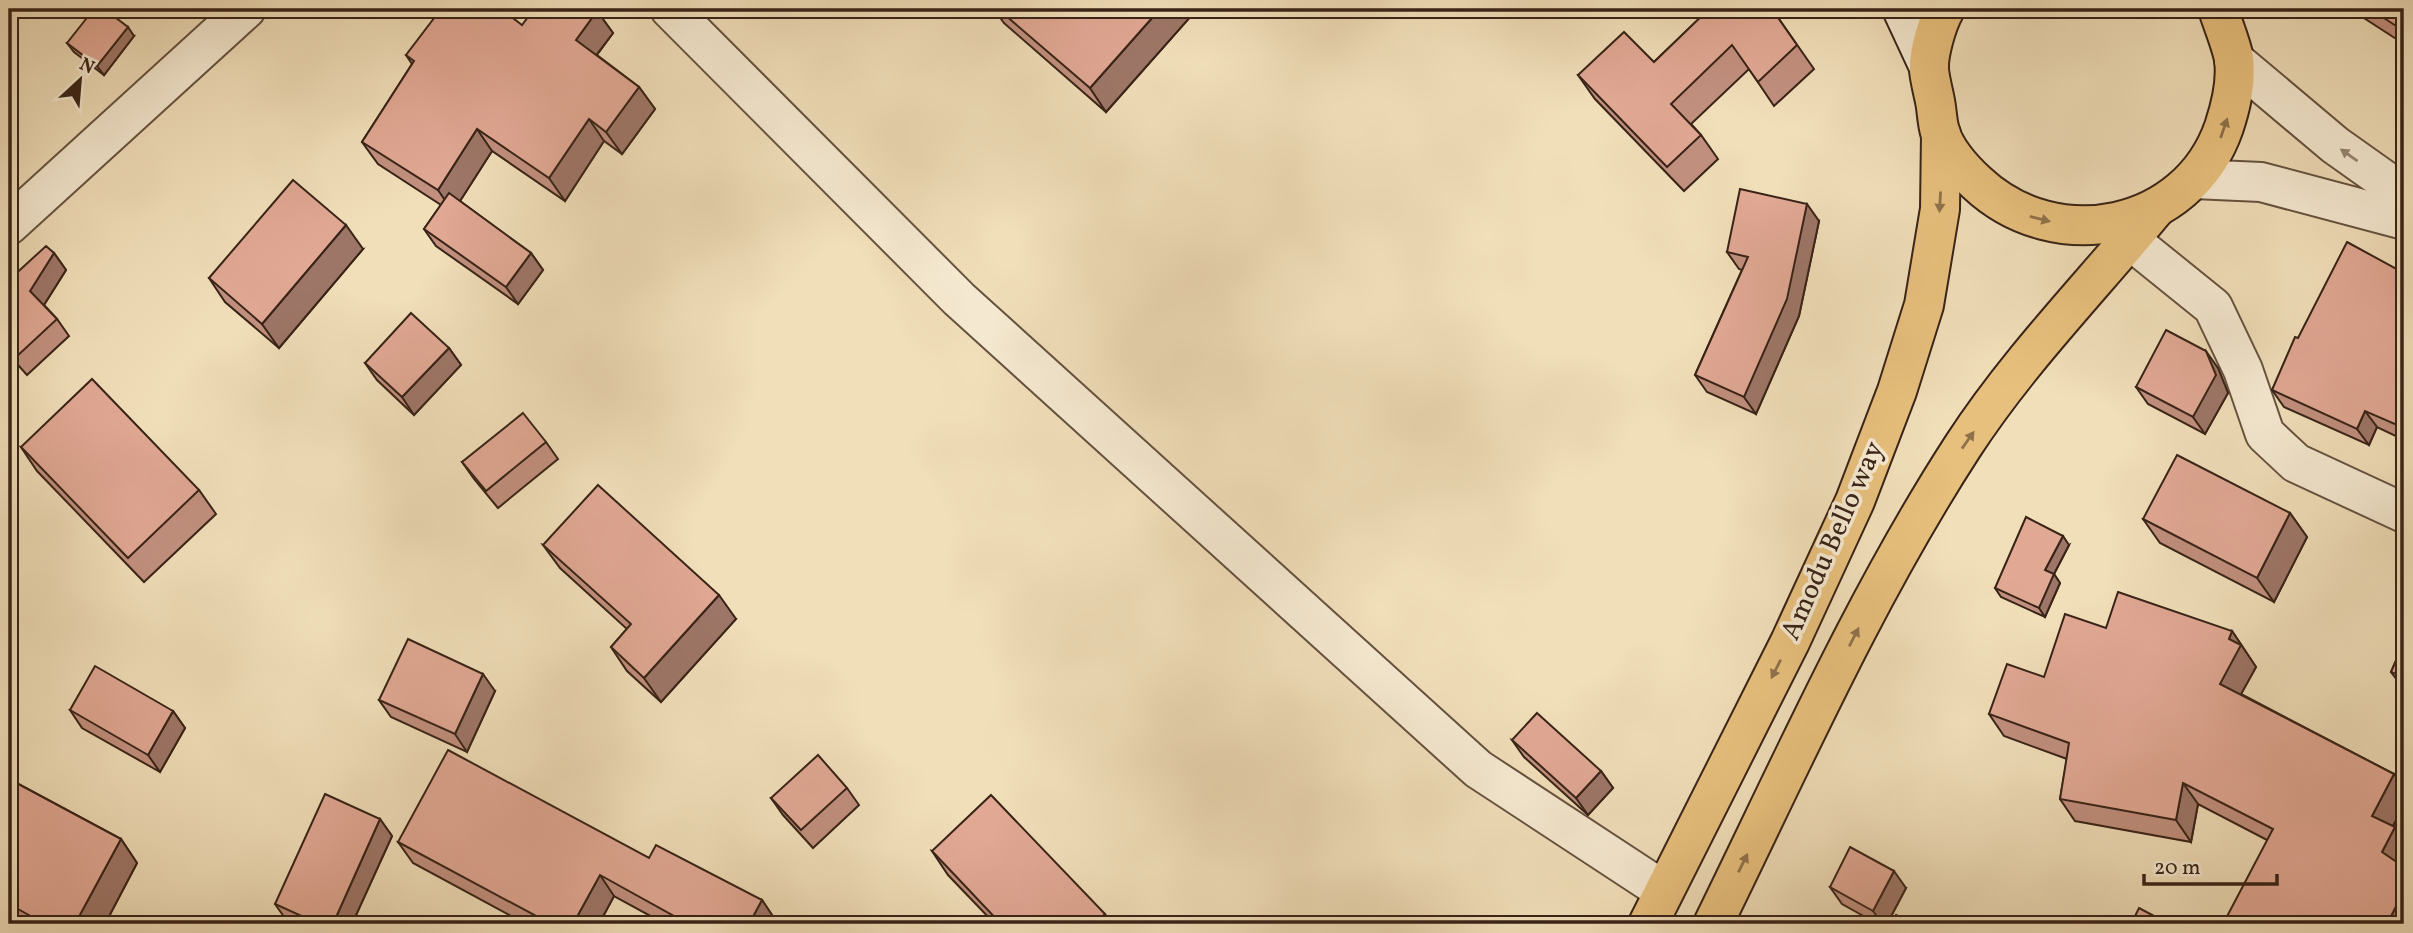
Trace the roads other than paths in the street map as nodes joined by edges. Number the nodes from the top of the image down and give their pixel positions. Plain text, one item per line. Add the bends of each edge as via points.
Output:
1 (246, 9) edge
2 (670, 9) edge
3 (1902, 9) edge
4 (1945, 9) edge
5 (2218, 9) edge
6 (2234, 60) junction
7 (1929, 67) junction
8 (1941, 134) junction
9 (2194, 179) junction
10 (2404, 194) edge
11 (2156, 208) junction
12 (2404, 220) edge
13 (9, 225) edge
14 (2130, 240) junction
15 (2404, 513) edge
16 (1664, 891) junction
17 (1648, 924) edge
18 (1713, 924) edge

1 - 13 street
2 - 16 street via 959,299 1478,769
3 - 7 street
4 - 7 main road via 1938,20
5 - 6 main road
9 -> 6 main road via 2218,144 2232,103
10 -> 6 street via 2335,145
7 - 8 main road
8 -> 11 main road via 1963,170 1979,185 1994,199 2032,219 2074,227 2116,223
8 -> 16 main road, Amodu Bello way via 1940,209 1924,305 1897,391 1855,500 1790,642
9 - 11 main road
9 - 12 street via 2261,183
11 - 14 main road, Amodu Bello way
14 - 15 street via 2213,307 2243,370 2265,434 2296,463
18 -> 14 main road, Amodu Bello way via 1905,538 2020,367
16 - 17 main road, Amodu Bello way

